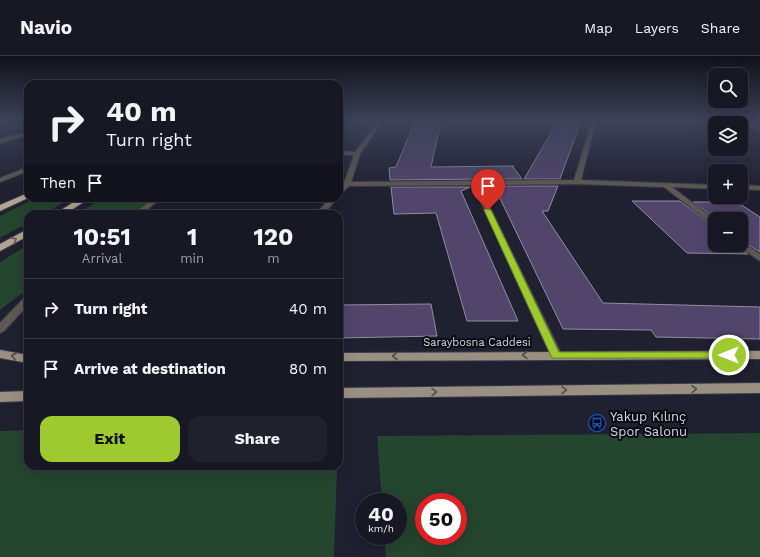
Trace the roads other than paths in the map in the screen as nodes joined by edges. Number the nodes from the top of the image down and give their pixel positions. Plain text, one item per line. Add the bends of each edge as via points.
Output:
1 (364, 144) edge
2 (587, 144) edge
3 (343, 153) edge
4 (357, 154) junction
5 (24, 171) edge
6 (0, 180) edge
7 (577, 182) junction
8 (475, 183) junction
9 (347, 184) junction
10 (666, 186) junction
11 (708, 187) edge
12 (748, 187) edge
13 (343, 188) edge
14 (760, 188) edge
15 (24, 196) edge
16 (79, 202) edge
17 (153, 202) edge
18 (330, 202) edge
19 (0, 208) edge
20 (65, 210) edge
21 (142, 210) edge
22 (324, 210) edge
23 (708, 219) edge
24 (24, 234) edge
25 (0, 248) edge
26 (748, 249) edge
27 (760, 258) edge
28 (24, 303) edge
29 (0, 329) edge
30 (0, 354) edge
31 (556, 355) junction
32 (760, 355) edge
33 (343, 357) edge
34 (24, 358) edge
35 (760, 388) edge
36 (343, 393) edge
37 (24, 396) edge
38 (0, 397) edge

1 - 4 street
2 - 7 street
3 - 4 street
4 - 9 street
5 - 6 street
7 - 8 street
7 - 10 street
8 - 9 street
8 - 31 street
9 - 13 street
10 - 11 street
10 - 23 street
12 - 14 street
15 - 19 highway
16 - 20 highway
17 - 21 street
18 - 22 street
25 -> 24 highway
26 - 27 street
28 - 29 street
34 -> 30 main road
31 - 32 main road, Saraybosna Caddesi
31 -> 33 main road, Saraybosna Caddesi
36 -> 35 main road
37 - 38 main road

